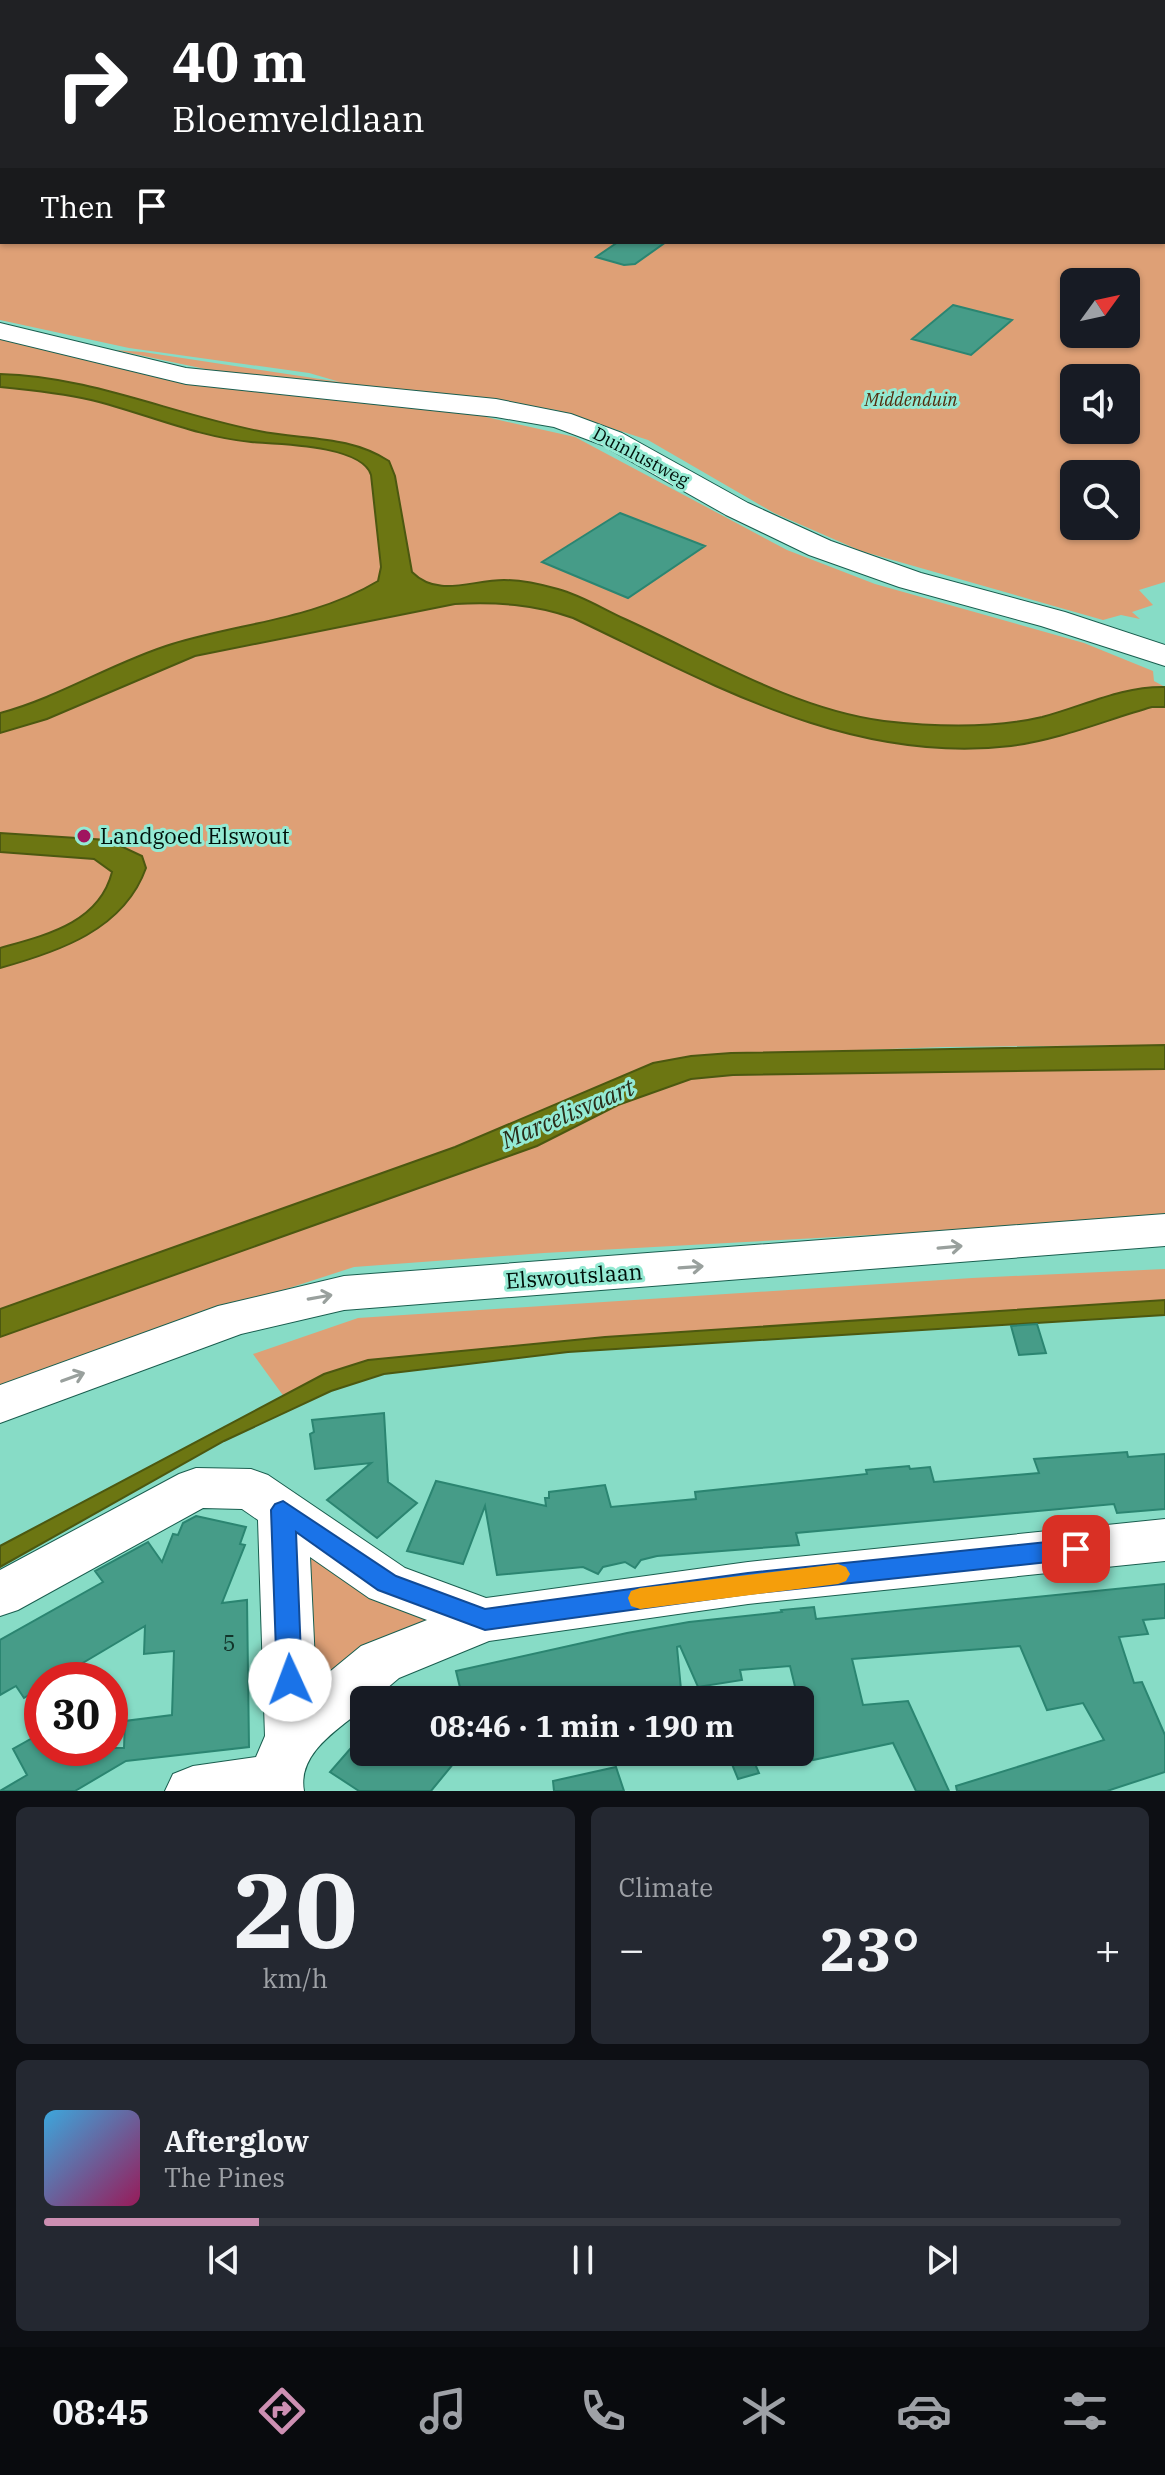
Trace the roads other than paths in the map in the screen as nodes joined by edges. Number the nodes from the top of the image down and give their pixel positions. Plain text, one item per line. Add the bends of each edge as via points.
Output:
1 (0, 331) edge
2 (1165, 656) edge
3 (1165, 1230) edge
4 (0, 1404) edge
5 (283, 1510) junction
6 (1165, 1540) edge
7 (0, 1595) edge
8 (485, 1620) junction
9 (281, 1769) edge
10 (193, 1791) edge

1 - 2 street, Duinlustweg via 186,376 496,408 561,420 612,439 820,548
4 -> 3 street, Elswoutslaan via 234,1318 344,1293
5 - 7 street via 251,1489 196,1488
5 - 8 street via 387,1583
5 - 9 street
6 - 8 street via 748,1583
8 - 9 street via 380,1662
9 - 10 street

